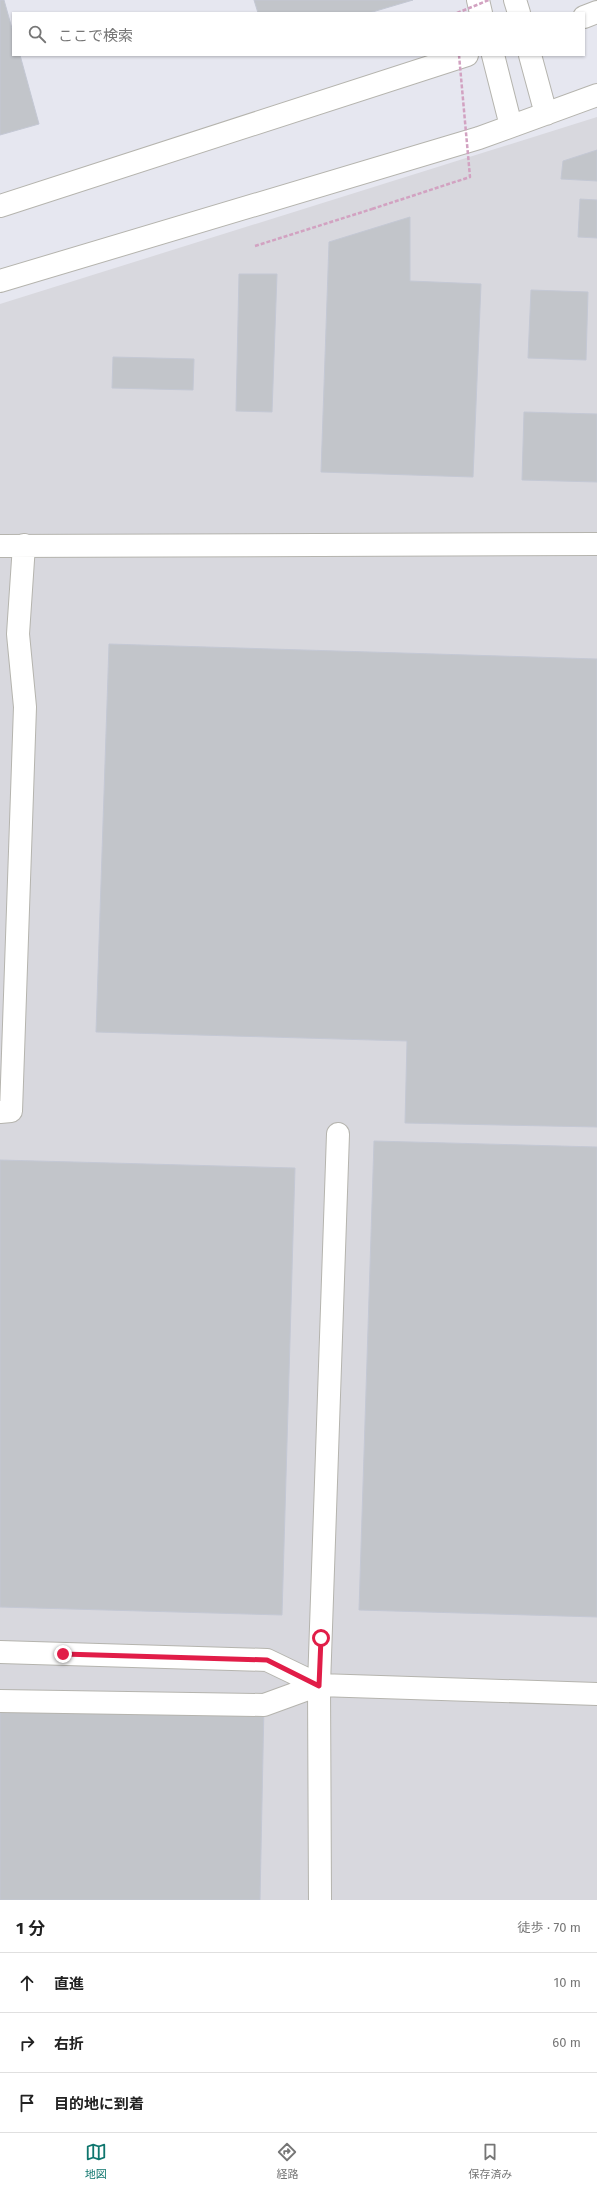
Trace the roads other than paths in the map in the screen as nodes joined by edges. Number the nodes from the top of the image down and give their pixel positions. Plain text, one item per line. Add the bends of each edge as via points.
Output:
1 (478, 0) edge
2 (515, 0) edge
3 (481, 12) edge
4 (519, 12) edge
5 (597, 12) edge
6 (585, 17) edge
7 (463, 56) edge
8 (493, 56) edge
9 (530, 56) edge
10 (597, 95) edge
11 (546, 114) junction
12 (511, 126) junction
13 (0, 206) edge
14 (0, 282) edge
15 (597, 544) edge
16 (0, 546) edge
17 (24, 546) junction
18 (9, 634) edge
19 (0, 1112) edge
20 (338, 1134) dead end
21 (0, 1652) edge
22 (319, 1686) junction
23 (597, 1694) edge
24 (0, 1701) edge
25 (320, 1900) edge

1 - 3 street
2 - 4 street
5 - 6 street
7 - 13 street
8 - 12 street
9 - 11 street
10 - 11 street
11 - 12 street
12 - 14 street
15 - 17 street
16 - 17 street
17 - 18 street
18 - 19 street via 25,707 11,1111
20 - 22 street
21 - 22 street via 267,1660
22 - 23 street
22 - 24 street via 264,1705
22 - 25 street

